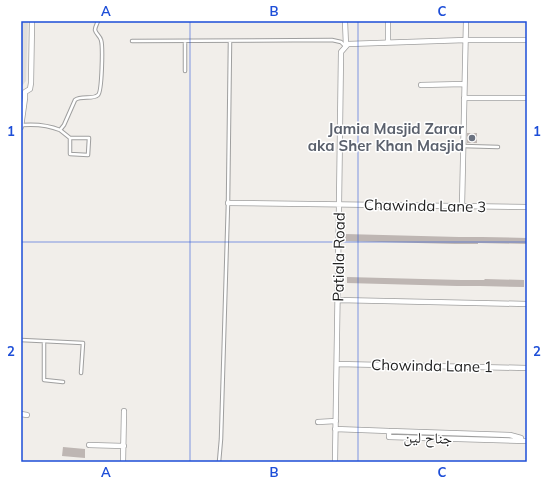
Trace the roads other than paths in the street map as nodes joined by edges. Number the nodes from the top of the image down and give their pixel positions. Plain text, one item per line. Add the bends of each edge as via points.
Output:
1 (32, 21) edge
2 (98, 21) edge
3 (345, 21) edge
4 (388, 21) edge
5 (466, 21) edge
6 (466, 40) junction
7 (527, 40) edge
8 (132, 41) dead end
9 (185, 41) junction
10 (230, 41) junction
11 (388, 42) junction
12 (346, 46) junction
13 (184, 71) dead end
14 (464, 84) junction
15 (421, 85) dead end
16 (23, 92) edge
17 (464, 98) junction
18 (527, 98) edge
19 (21, 126) edge
20 (60, 130) junction
21 (70, 138) junction
22 (463, 146) junction
23 (498, 147) dead end
24 (228, 203) junction
25 (339, 205) junction
26 (462, 206) junction
27 (527, 207) edge
28 (338, 300) junction
29 (527, 304) edge
30 (21, 340) edge
31 (44, 342) junction
32 (337, 364) junction
33 (527, 368) edge
34 (81, 373) dead end
35 (63, 382) dead end
36 (124, 411) dead end
37 (21, 414) edge
38 (27, 415) dead end
39 (336, 421) junction
40 (318, 422) dead end
41 (336, 429) junction
42 (476, 434) junction
43 (438, 435) junction
44 (476, 440) junction
45 (521, 441) junction
46 (527, 441) edge
47 (89, 445) dead end
48 (124, 446) junction
49 (123, 462) edge
50 (219, 462) edge
51 (335, 462) edge

1 - 16 street via 31,83 30,89
2 - 20 lane via 95,29 102,41 100,94 77,98
3 - 12 street
4 - 11 street
5 - 6 street
6 - 7 street
6 - 11 street
6 - 14 street
8 - 9 lane
9 - 10 lane
9 - 13 lane
10 - 12 lane via 332,40
10 - 24 lane
11 - 12 street
12 - 25 street, Patiala Road via 340,52
14 - 15 street
14 - 17 street
16 - 19 street via 25,98
17 - 18 street
17 - 22 street
19 - 20 lane via 49,126
20 - 21 lane
21 - 21 lane via 70,154 88,155 89,138
22 - 23 lane
22 - 26 street
24 - 25 street, Chawinda Lane 3
24 - 50 lane
25 - 26 street, Chawinda Lane 3
25 - 28 street, Patiala Road
26 - 27 street, Chawinda Lane 3
28 - 29 street
28 - 32 street, Patiala Road
30 - 31 lane
31 - 34 lane via 83,343
31 - 35 lane via 44,380
32 - 33 street, Chowinda Lane 1
32 - 39 street, Patiala Road
36 - 48 street
37 - 38 street
39 - 40 street
39 - 41 street, Patiala Road
41 - 43 street, جناح لین via 389,431 389,437
41 - 51 street, Patiala Road
42 - 43 street
42 - 44 street
42 - 45 street via 519,436
43 - 44 street, جناح لین
44 - 45 street, جناح لین
45 - 46 street, جناح لین
47 - 48 street
48 - 49 street

